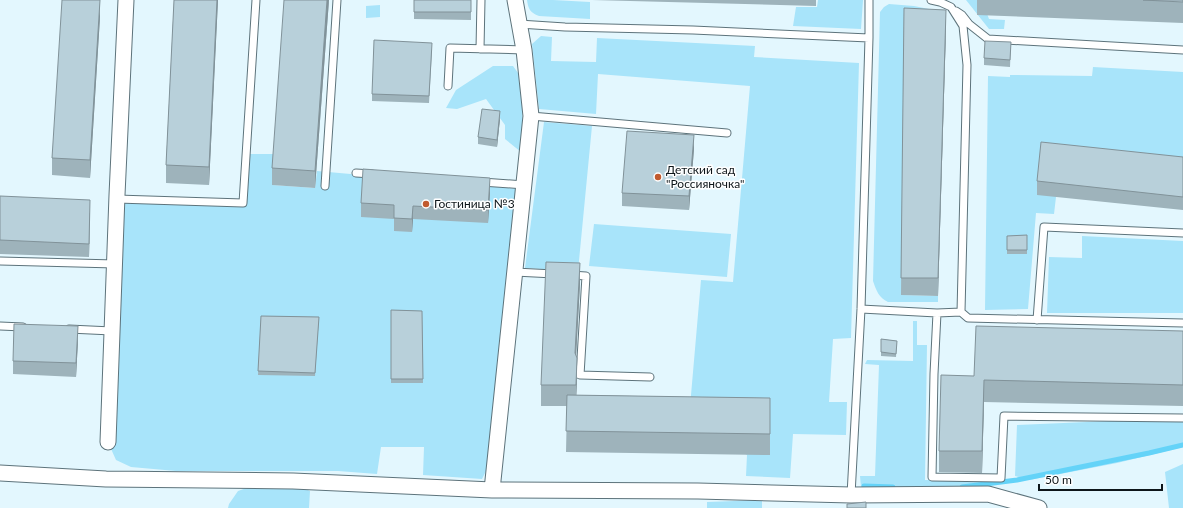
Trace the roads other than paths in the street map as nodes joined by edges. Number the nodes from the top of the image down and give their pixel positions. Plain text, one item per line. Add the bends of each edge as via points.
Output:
1 (126, 0) edge
2 (256, 0) edge
3 (338, 0) edge
4 (481, 0) edge
5 (515, 0) edge
6 (869, 0) edge
7 (931, 0) edge
8 (951, 7) junction
9 (519, 24) junction
10 (869, 38) junction
11 (480, 49) junction
12 (524, 50) junction
13 (1183, 50) edge
14 (448, 86) dead end
15 (531, 116) junction
16 (727, 133) dead end
17 (356, 173) dead end
18 (379, 175) edge
19 (478, 181) edge
20 (524, 184) junction
21 (325, 186) dead end
22 (117, 199) junction
23 (1183, 233) edge
24 (0, 261) edge
25 (115, 264) junction
26 (515, 272) junction
27 (861, 309) junction
28 (961, 312) junction
29 (937, 313) junction
30 (1037, 320) junction
31 (1183, 323) edge
32 (0, 326) edge
33 (30, 328) edge
34 (60, 329) edge
35 (113, 331) junction
36 (650, 377) dead end
37 (1183, 418) edge
38 (108, 442) dead end
39 (0, 473) edge
40 (492, 490) junction
41 (851, 495) junction
42 (1039, 508) edge

1 - 22 street
2 - 22 lane via 243,203
3 - 21 lane
4 - 11 lane
5 - 9 street
6 - 10 lane
7 - 8 lane
8 - 13 lane via 988,39
8 - 28 lane via 963,26 967,65
9 - 10 lane
9 - 12 street
10 - 27 lane
11 - 12 lane
11 - 14 lane via 450,48
12 - 15 street
15 - 16 lane
15 - 20 street
17 - 18 lane
19 - 20 lane
20 - 26 street
22 - 25 street
23 - 30 lane via 1044,227
24 - 25 lane
25 - 35 street
26 - 36 lane via 586,276 580,376
26 - 40 street
27 - 29 lane
27 - 41 lane
28 - 29 lane
28 - 30 lane via 968,318
29 - 37 lane via 932,477 1001,478 1004,416
30 - 31 lane
32 - 33 lane
34 - 35 lane
35 - 38 street
39 - 40 street via 106,479 293,481
40 - 41 street
41 - 42 street via 988,494

